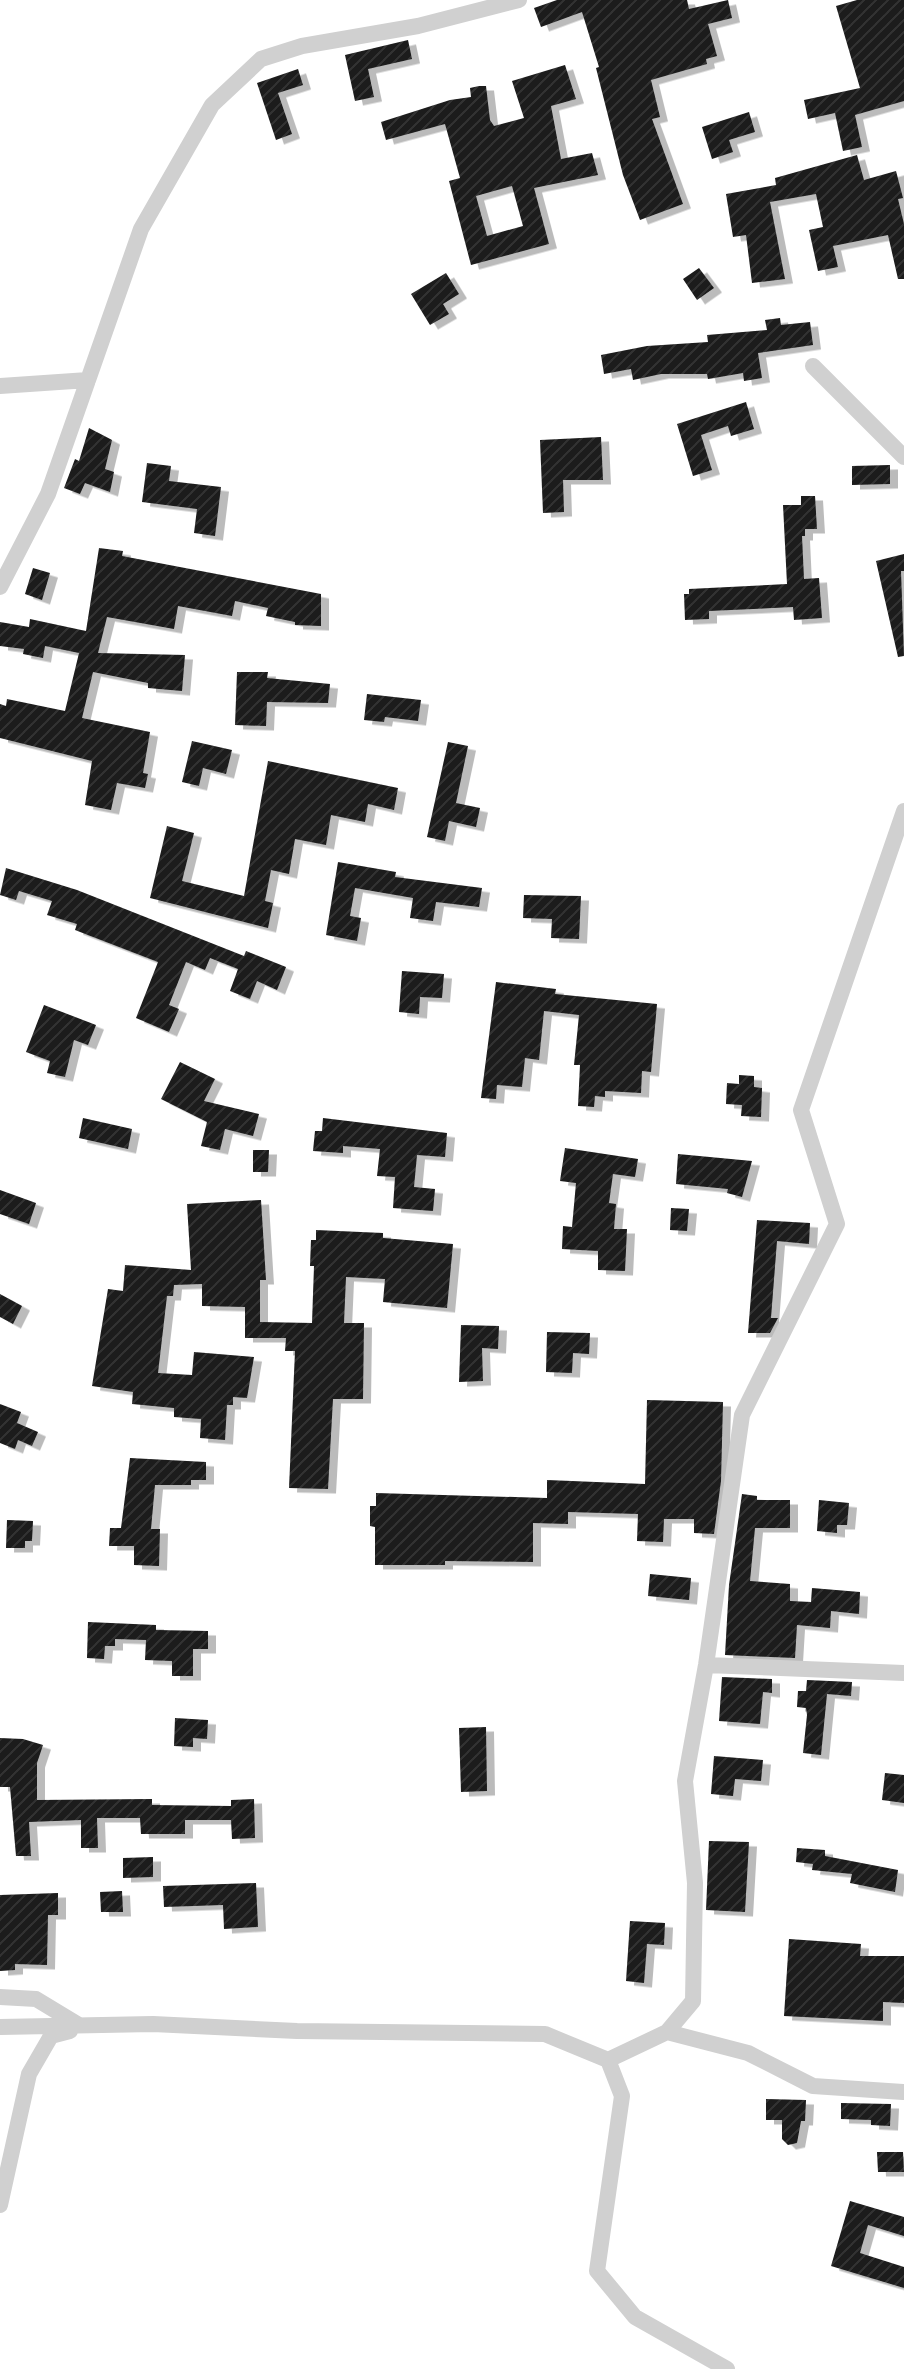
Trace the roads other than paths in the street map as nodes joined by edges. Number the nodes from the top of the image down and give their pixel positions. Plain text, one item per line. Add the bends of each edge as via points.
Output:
1 (519, 0) edge
2 (813, 366) dead end
3 (88, 380) junction
4 (0, 386) edge
5 (904, 457) edge
6 (0, 587) edge
7 (904, 811) edge
8 (706, 1665) junction
9 (904, 1673) edge
10 (0, 1997) edge
11 (85, 2025) junction
12 (0, 2027) edge
13 (667, 2032) junction
14 (608, 2060) junction
15 (904, 2089) edge
16 (0, 2205) edge
17 (727, 2369) edge

1 - 3 street via 261,59 212,105 141,229
2 - 5 street
3 - 4 street
3 - 6 street via 48,494
7 - 8 street via 801,1110 837,1224 742,1415
8 - 9 street
8 - 13 street via 685,1781 695,1883 693,2001
10 - 11 street via 36,1999
11 - 12 street
11 - 14 street via 545,2034
11 - 16 street via 51,2036 41,2048 29,2074
13 - 14 street
13 - 15 street via 748,2053 813,2086
14 - 17 street via 622,2096 597,2271 635,2317

